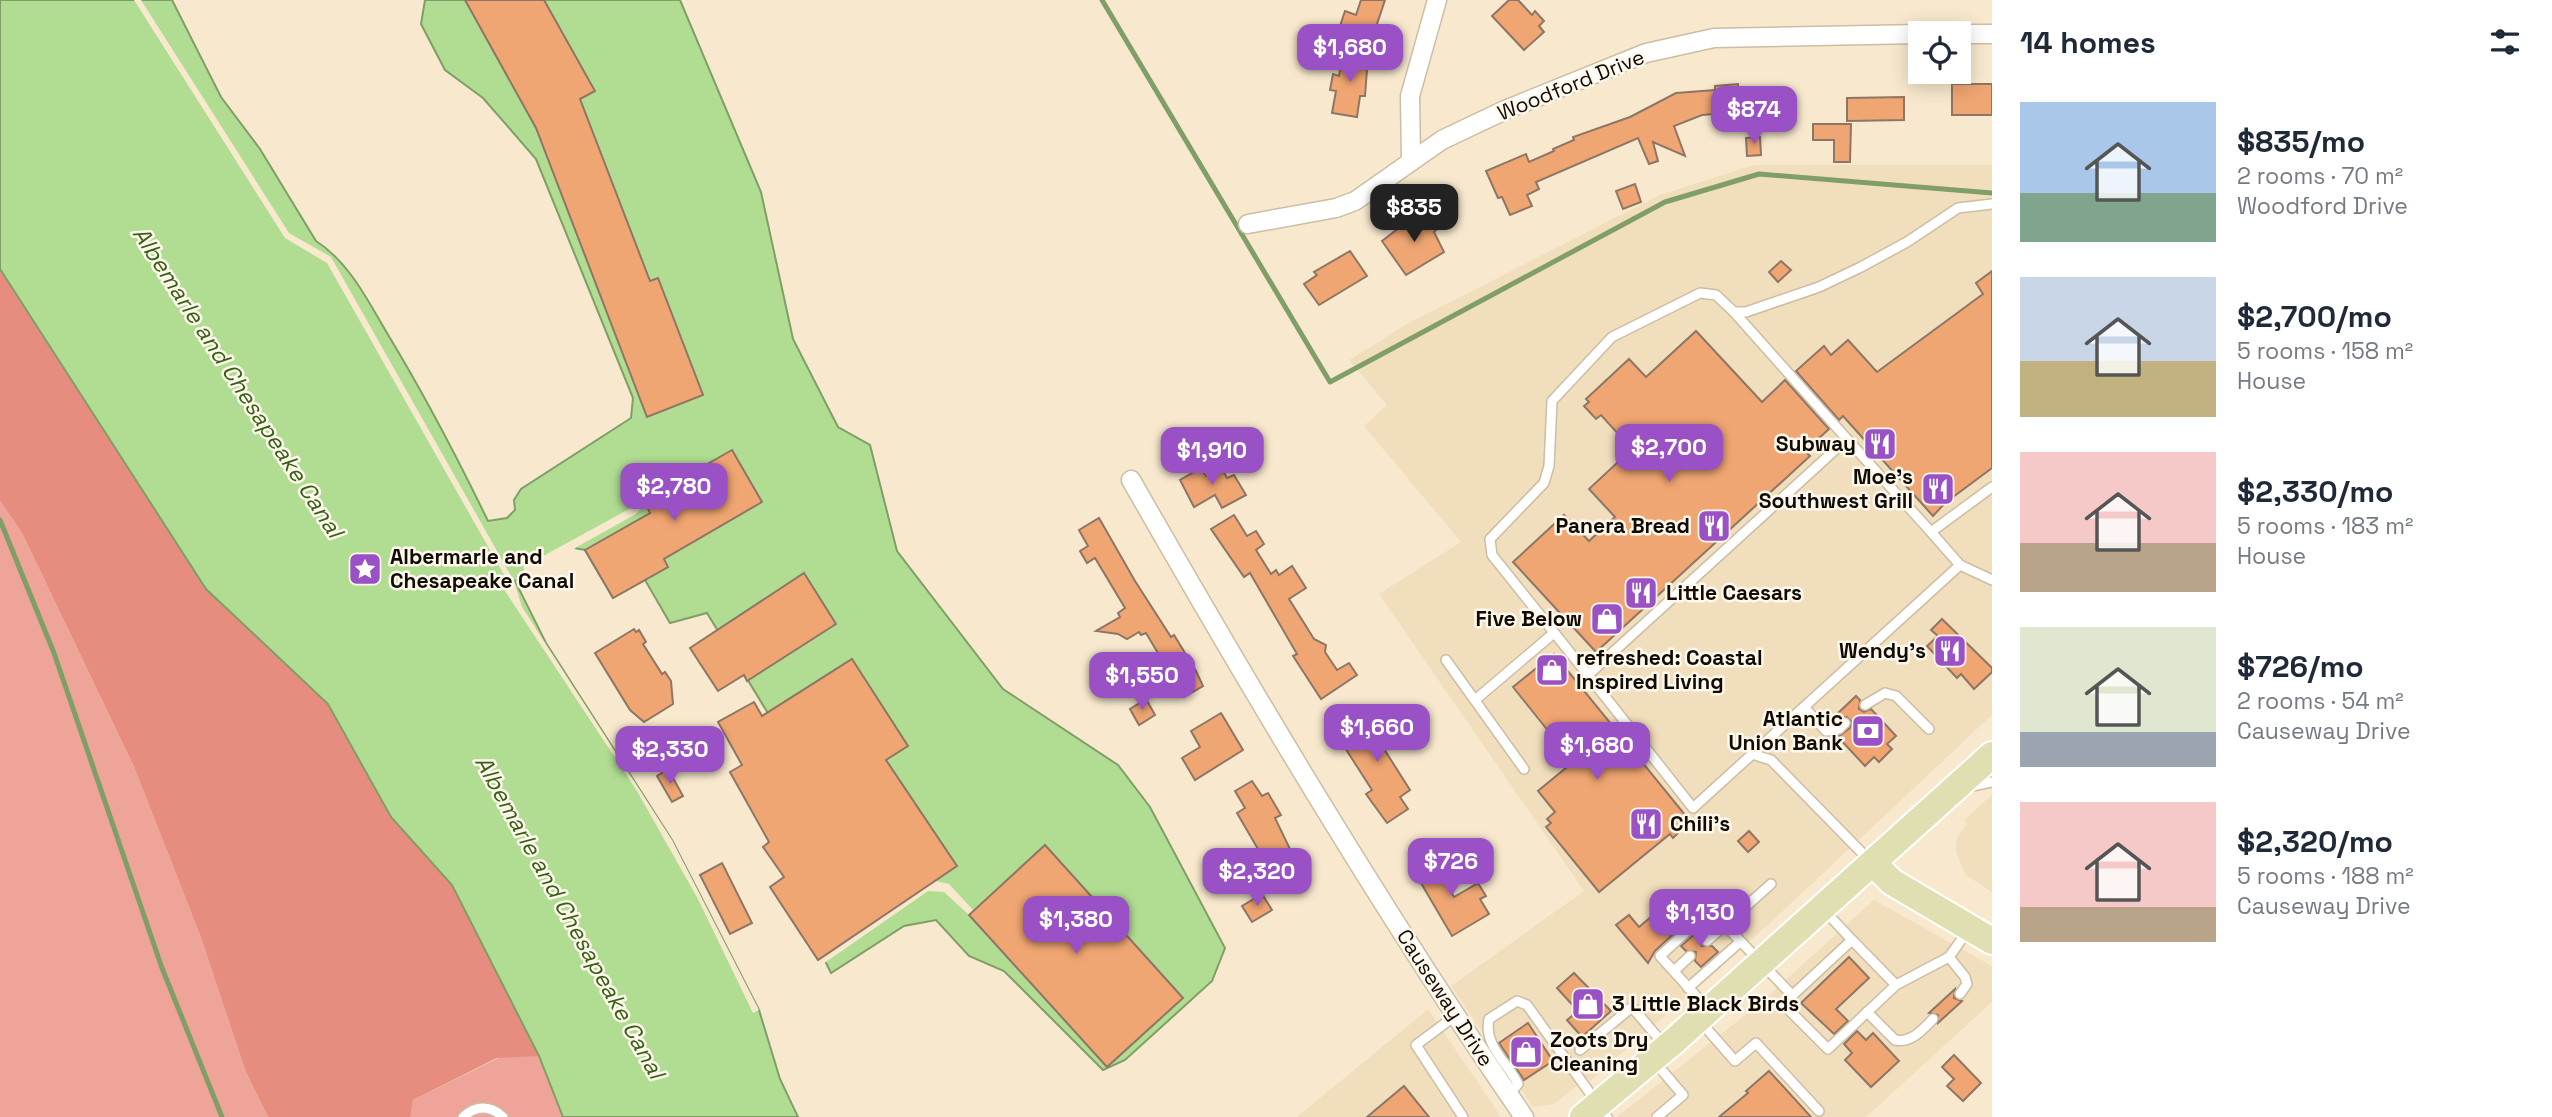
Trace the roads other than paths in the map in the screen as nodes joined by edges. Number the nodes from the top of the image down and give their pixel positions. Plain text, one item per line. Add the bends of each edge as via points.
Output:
1 (1437, 0) edge
2 (1908, 34) edge
3 (1971, 34) edge
4 (1992, 34) edge
5 (1411, 160) junction
6 (1992, 204) edge
7 (1248, 224) dead end
8 (1734, 312) junction
9 (1847, 439) junction
10 (1131, 481) dead end
11 (1992, 487) edge
12 (1931, 532) junction
13 (1960, 565) junction
14 (1992, 580) edge
15 (1554, 633) junction
16 (1446, 660) dead end
17 (1588, 675) junction
18 (1475, 700) junction
19 (1864, 705) dead end
20 (1804, 707) junction
21 (1845, 723) dead end
22 (1929, 729) dead end
23 (1752, 754) junction
24 (1992, 755) edge
25 (1524, 769) dead end
26 (1992, 782) edge
27 (1941, 800) junction
28 (1873, 863) junction
29 (1771, 884) dead end
30 (1820, 906) junction
31 (1725, 925) junction
32 (1981, 934) edge
33 (1852, 940) junction
34 (1707, 941) dead end
35 (1740, 942) junction
36 (1690, 956) dead end
37 (1949, 957) junction
38 (1759, 962) junction
39 (1674, 971) junction
40 (1896, 985) junction
41 (1688, 988) junction
42 (1960, 994) dead end
43 (1792, 995) junction
44 (1867, 1012) junction
45 (1703, 1014) junction
46 (1455, 1016) junction
47 (1933, 1019) dead end
48 (1580, 1050) dead end
49 (1659, 1053) junction
50 (1508, 1094) junction
51 (1819, 1111) dead end
52 (1596, 1113) edge
53 (463, 1117) edge
54 (503, 1117) edge
55 (1463, 1117) edge
56 (1524, 1117) edge
57 (1657, 1117) edge

1 - 5 street via 1410,96
2 - 5 street, Woodford Drive via 1769,35 1688,42 1622,62 1505,110
3 - 4 street
5 - 7 street, Woodford Drive via 1355,201
6 - 8 lane via 1958,208 1907,242 1819,287
8 - 9 lane
8 - 15 lane via 1716,295 1700,293 1612,337 1552,401 1544,483 1490,539 1492,555
9 - 12 lane
9 - 17 lane
10 - 46 street, Causeway Drive
11 - 12 lane
12 - 13 lane
13 - 14 lane
13 - 20 lane
15 - 17 lane
15 - 18 lane
16 - 18 lane
17 - 23 lane via 1693,808
18 - 25 lane
19 - 22 lane via 1885,693 1896,696
20 - 21 lane via 1826,731
20 - 23 lane
23 - 28 lane via 1771,760
24 - 27 main road
26 - 27 lane via 1958,790
27 - 28 main road
28 - 30 main road
28 - 32 main road via 1892,882
29 - 31 lane
30 - 33 lane
30 - 38 main road
31 - 34 lane
31 - 35 lane
31 - 39 lane via 1710,910 1660,956
32 - 37 lane
33 - 40 lane
33 - 43 lane
35 - 38 lane
35 - 41 lane
36 - 39 lane
37 - 40 lane
37 - 42 lane via 1965,977 1967,984
38 - 43 lane
38 - 45 main road
39 - 41 lane
40 - 44 lane
41 - 45 lane
43 - 44 lane via 1783,1004 1828,1049
44 - 47 lane via 1901,1041 1913,1038
45 - 49 main road
45 - 51 lane via 1735,1061 1756,1043
46 - 50 street, Causeway Drive
46 - 55 lane via 1416,1045
48 - 49 lane via 1632,1007
49 - 52 main road
49 - 57 lane via 1683,1095
50 - 52 lane via 1518,1084 1490,1041 1487,1028 1489,1019 1517,1001 1527,1005
50 - 56 street, Causeway Drive
53 - 54 lane via 487,1108

